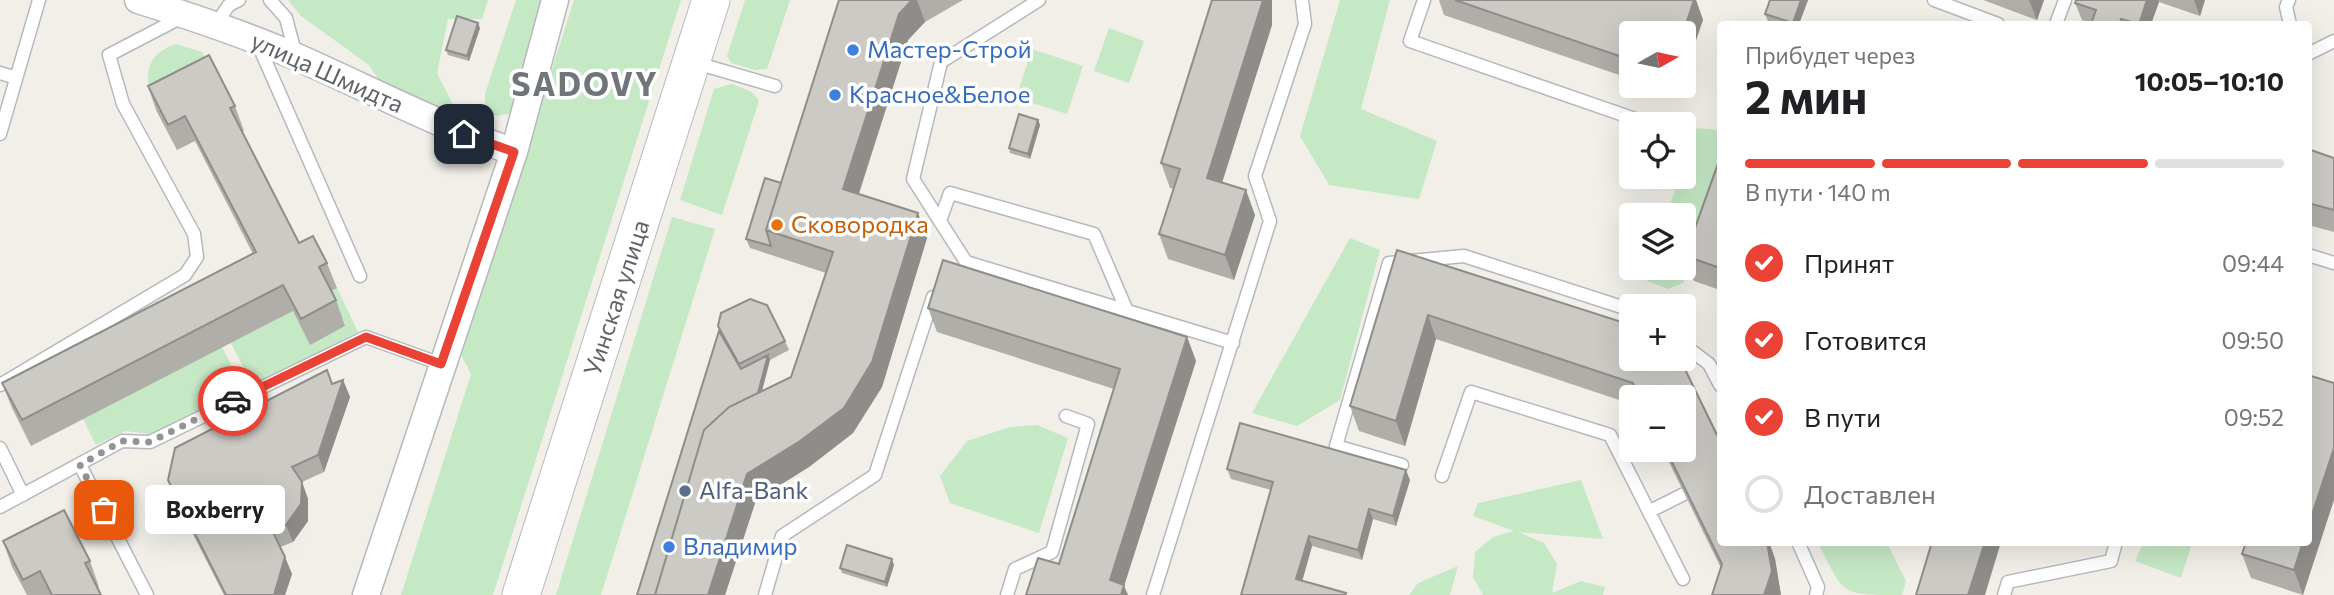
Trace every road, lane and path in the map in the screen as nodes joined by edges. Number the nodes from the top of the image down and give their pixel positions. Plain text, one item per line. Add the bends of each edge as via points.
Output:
1 (39, 0) edge
2 (138, 0) edge
3 (239, 0) edge
4 (270, 0) edge
5 (555, 0) edge
6 (712, 0) edge
7 (1039, 0) edge
8 (1302, 0) edge
9 (1424, 0) edge
10 (1934, 0) edge
11 (2065, 0) edge
12 (2289, 0) edge
13 (187, 15) junction
14 (1990, 21) edge
15 (2057, 21) edge
16 (2289, 21) edge
17 (215, 26) junction
18 (2334, 41) edge
19 (257, 42) junction
20 (2312, 42) edge
21 (2322, 49) junction
22 (2312, 53) edge
23 (296, 57) junction
24 (692, 62) junction
25 (0, 73) edge
26 (16, 78) junction
27 (775, 86) dead end
28 (1619, 113) edge
29 (0, 134) edge
30 (514, 152) junction
31 (940, 221) junction
32 (2312, 256) edge
33 (2334, 263) edge
34 (360, 276) dead end
35 (935, 289) edge
36 (1619, 306) edge
37 (1128, 311) junction
38 (1233, 343) junction
39 (1696, 354) edge
40 (441, 364) junction
41 (1717, 379) edge
42 (0, 385) edge
43 (1066, 416) dead end
44 (0, 448) edge
45 (80, 465) junction
46 (1402, 465) dead end
47 (1442, 476) dead end
48 (1684, 494) edge
49 (23, 495) junction
50 (0, 507) edge
51 (1650, 511) junction
52 (1800, 546) edge
53 (2115, 546) edge
54 (1683, 579) dead end
55 (148, 595) edge
56 (366, 595) edge
57 (521, 595) edge
58 (765, 595) edge
59 (1007, 595) edge
60 (1153, 595) edge
61 (1816, 595) edge
62 (2004, 595) edge

1 - 26 lane
2 - 13 street, улица Шмидта
3 - 17 lane via 229,5
4 - 23 lane via 286,18
5 - 30 street
6 - 24 main road, Уинская улица
7 - 31 lane via 942,62 913,179
8 - 38 lane via 1305,24 1255,176 1270,220
9 - 28 lane via 1410,41
10 - 14 lane
11 - 15 lane
12 - 16 lane
13 - 17 street, улица Шмидта
13 - 42 lane via 109,55 123,104 194,234 197,257 185,275
17 - 19 street, улица Шмидта
18 - 21 lane
19 - 23 street, улица Шмидта
19 - 34 lane
20 - 21 lane
21 - 22 lane
23 - 30 street, улица Шмидта
24 - 27 lane
24 - 57 main road, Уинская улица
25 - 26 lane
26 - 29 lane
30 - 40 street
31 - 37 lane via 966,262
31 - 37 lane via 950,193 1094,234
32 - 33 lane
35 - 58 lane via 875,475 782,536
36 - 46 lane via 1464,256 1389,263 1336,446
37 - 38 lane
38 - 60 lane
39 - 41 lane via 1709,363
40 - 45 lane via 366,337 150,442 122,441
40 - 56 street
43 - 59 lane via 1088,424 1052,552 1015,569
44 - 49 lane
45 - 49 lane
45 - 55 lane
47 - 51 lane via 1471,392 1610,435
48 - 51 lane
49 - 50 lane
51 - 54 lane
52 - 61 lane via 1818,587
53 - 62 lane via 2110,561 2008,582

